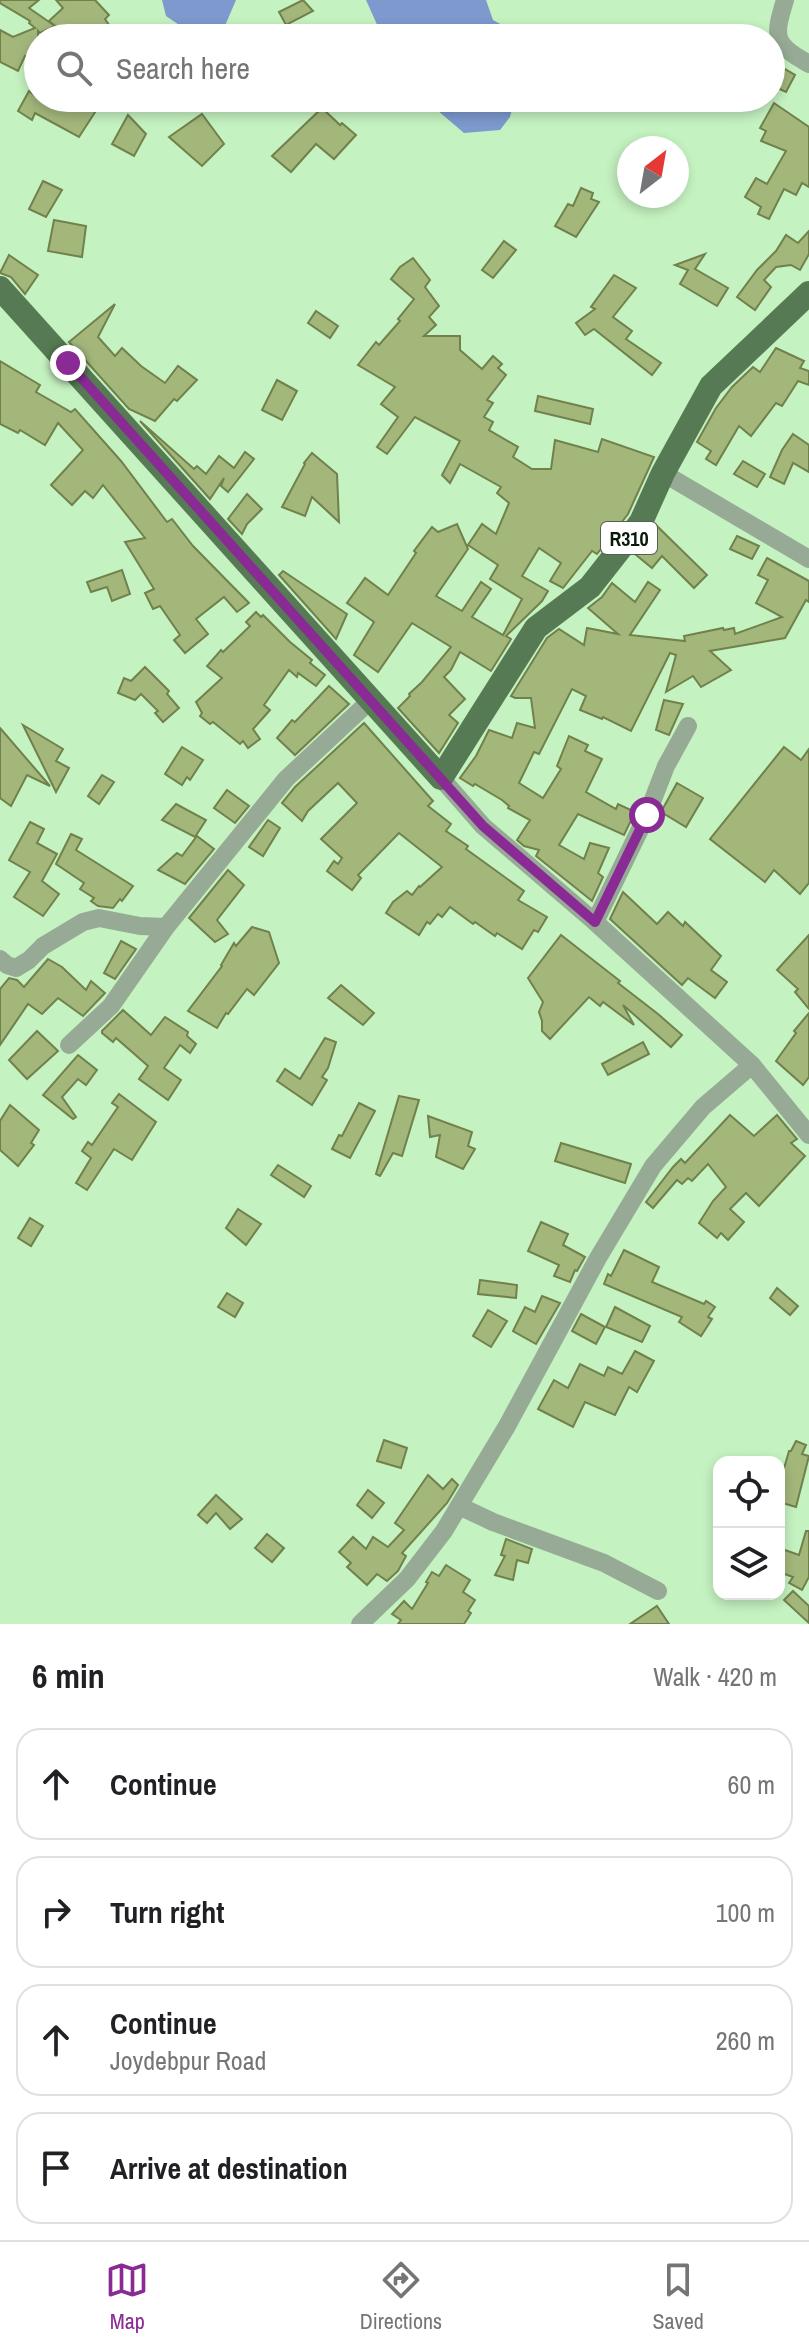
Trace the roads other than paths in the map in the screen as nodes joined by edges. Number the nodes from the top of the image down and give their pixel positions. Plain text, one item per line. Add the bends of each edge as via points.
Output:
1 (785, 0) edge
2 (778, 24) edge
3 (785, 50) edge
4 (809, 64) edge
5 (0, 288) edge
6 (809, 293) edge
7 (663, 473) junction
8 (809, 559) edge
9 (371, 700) junction
10 (688, 726) dead end
11 (441, 778) junction
12 (595, 922) junction
13 (166, 927) junction
14 (0, 959) edge
15 (69, 1045) dead end
16 (752, 1065) junction
17 (809, 1135) edge
18 (459, 1506) junction
19 (658, 1591) dead end
20 (360, 1624) edge

1 - 2 street
3 - 4 street
5 - 9 main road
6 - 7 main road, R310 via 711,386
7 - 8 street
7 - 11 main road, R310 via 641,522 590,587 536,628
9 - 11 main road
9 - 13 street via 286,779
10 - 12 street
11 - 12 street via 483,826
12 - 16 street
13 - 14 street via 99,918 63,934 16,968
13 - 15 street via 111,1006
16 - 17 street
16 - 18 street via 703,1107 653,1166
18 - 19 street via 604,1563
18 - 20 street via 407,1579

